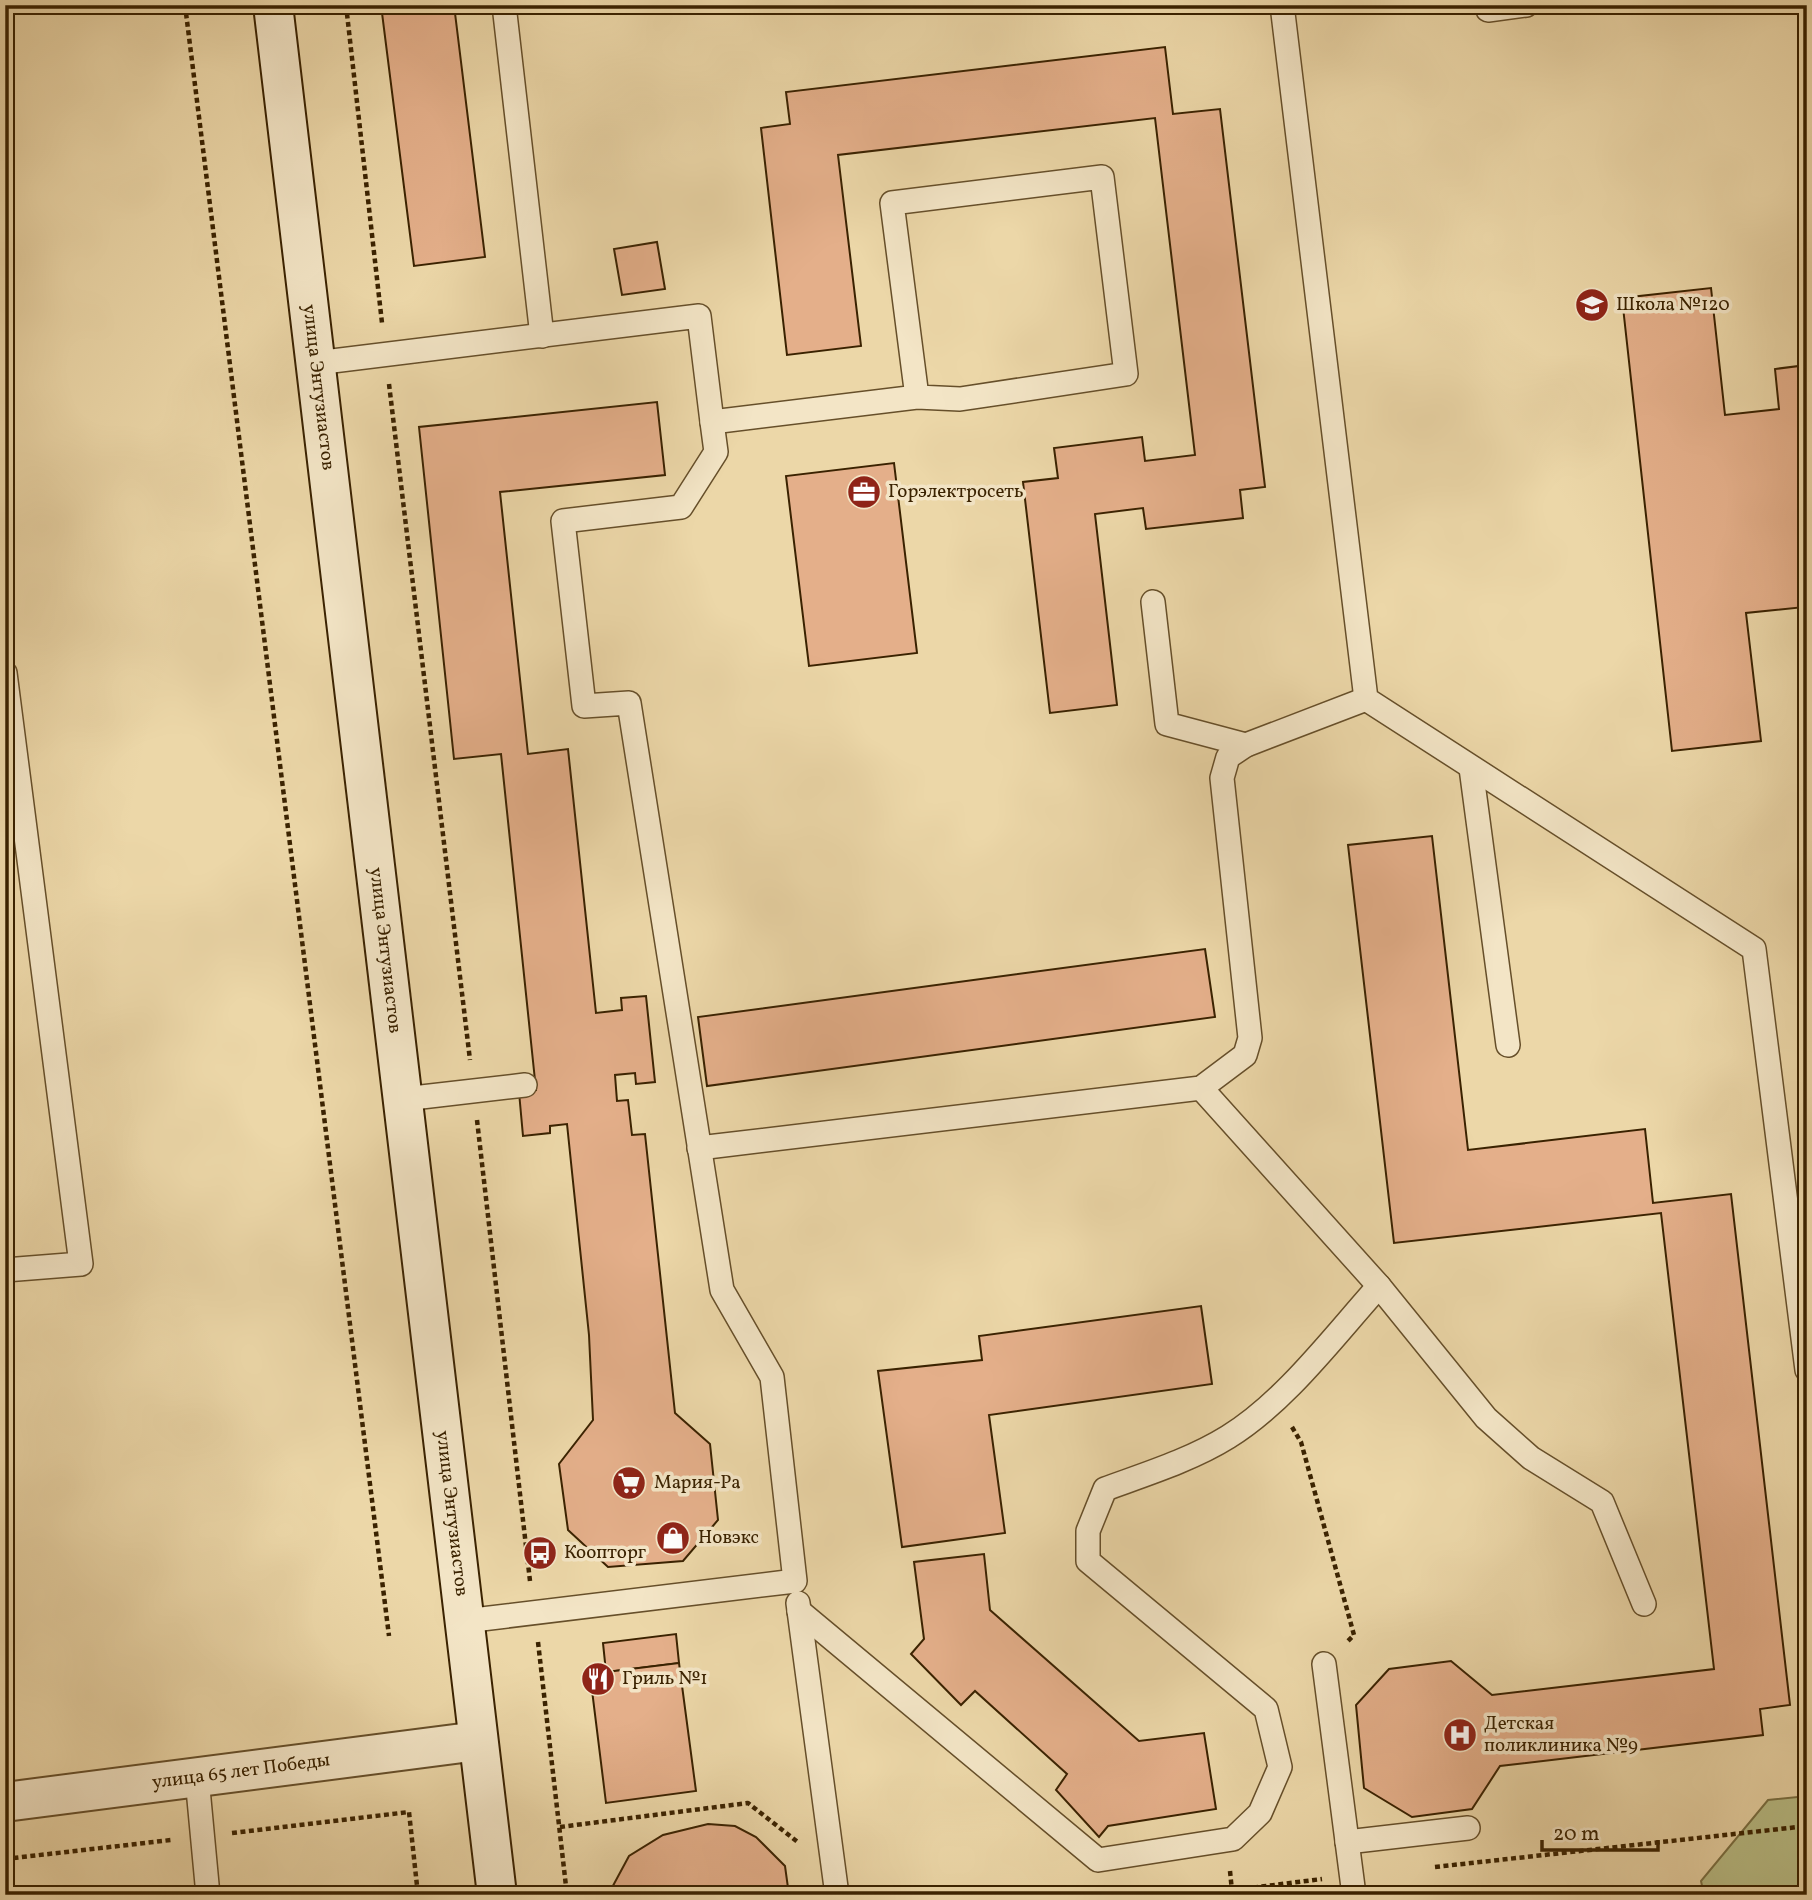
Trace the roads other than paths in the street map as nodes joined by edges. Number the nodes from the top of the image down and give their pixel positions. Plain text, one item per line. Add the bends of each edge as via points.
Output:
1 (273, 5) edge
2 (504, 5) edge
3 (1282, 5) edge
4 (1526, 5) edge
5 (1488, 10) dead end
6 (542, 336) junction
7 (316, 363) junction
8 (917, 397) junction
9 (712, 422) junction
10 (1153, 602) dead end
11 (5, 673) edge
12 (1366, 699) junction
13 (1246, 745) junction
14 (1471, 768) junction
15 (1508, 1045) dead end
16 (525, 1085) dead end
17 (1201, 1088) junction
18 (404, 1099) junction
19 (699, 1148) junction
20 (5, 1270) edge
21 (1379, 1286) junction
22 (1807, 1370) edge
23 (795, 1581) junction
24 (1644, 1604) dead end
25 (799, 1611) junction
26 (465, 1621) junction
27 (1324, 1664) road end
28 (478, 1741) junction
29 (197, 1778) junction
30 (5, 1802) edge
31 (1468, 1828) dead end
32 (1347, 1842) junction
33 (1353, 1885) edge
34 (208, 1895) edge
35 (497, 1895) edge
36 (837, 1895) edge

1 - 7 street, улица Энтузиастов
2 - 6 lane
3 - 12 lane
4 - 5 lane
6 - 7 lane
6 - 9 lane via 699,316
7 - 18 street, улица Энтузиастов
8 - 8 lane via 892,203 1102,177 1126,374 960,399
8 - 9 lane
9 - 19 lane via 716,452 681,507 563,521 584,706 629,702
10 - 13 lane via 1167,724
11 - 20 lane via 81,1264
12 - 13 lane
12 - 14 lane
13 - 17 lane via 1228,757 1222,778 1250,1038 1245,1055
14 - 15 lane
14 - 22 lane via 1754,949
16 - 18 lane
17 - 19 lane
17 - 21 lane
18 - 26 street, улица Энтузиастов
19 - 23 lane via 722,1290 772,1377
21 - 24 lane via 1486,1418 1531,1458 1602,1502
21 - 25 lane via 1275,1399 1228,1437 1105,1489 1088,1531 1088,1561 1266,1709 1280,1767 1260,1813 1233,1839 1098,1860
23 - 25 lane
23 - 26 lane
25 - 36 lane
26 - 28 street, улица Энтузиастов
27 - 32 lane
28 - 29 street, улица 65 лет Победы
28 - 35 street, улица Энтузиастов
29 - 30 street, улица 65 лет Победы
29 - 34 lane
31 - 32 lane
32 - 33 lane

